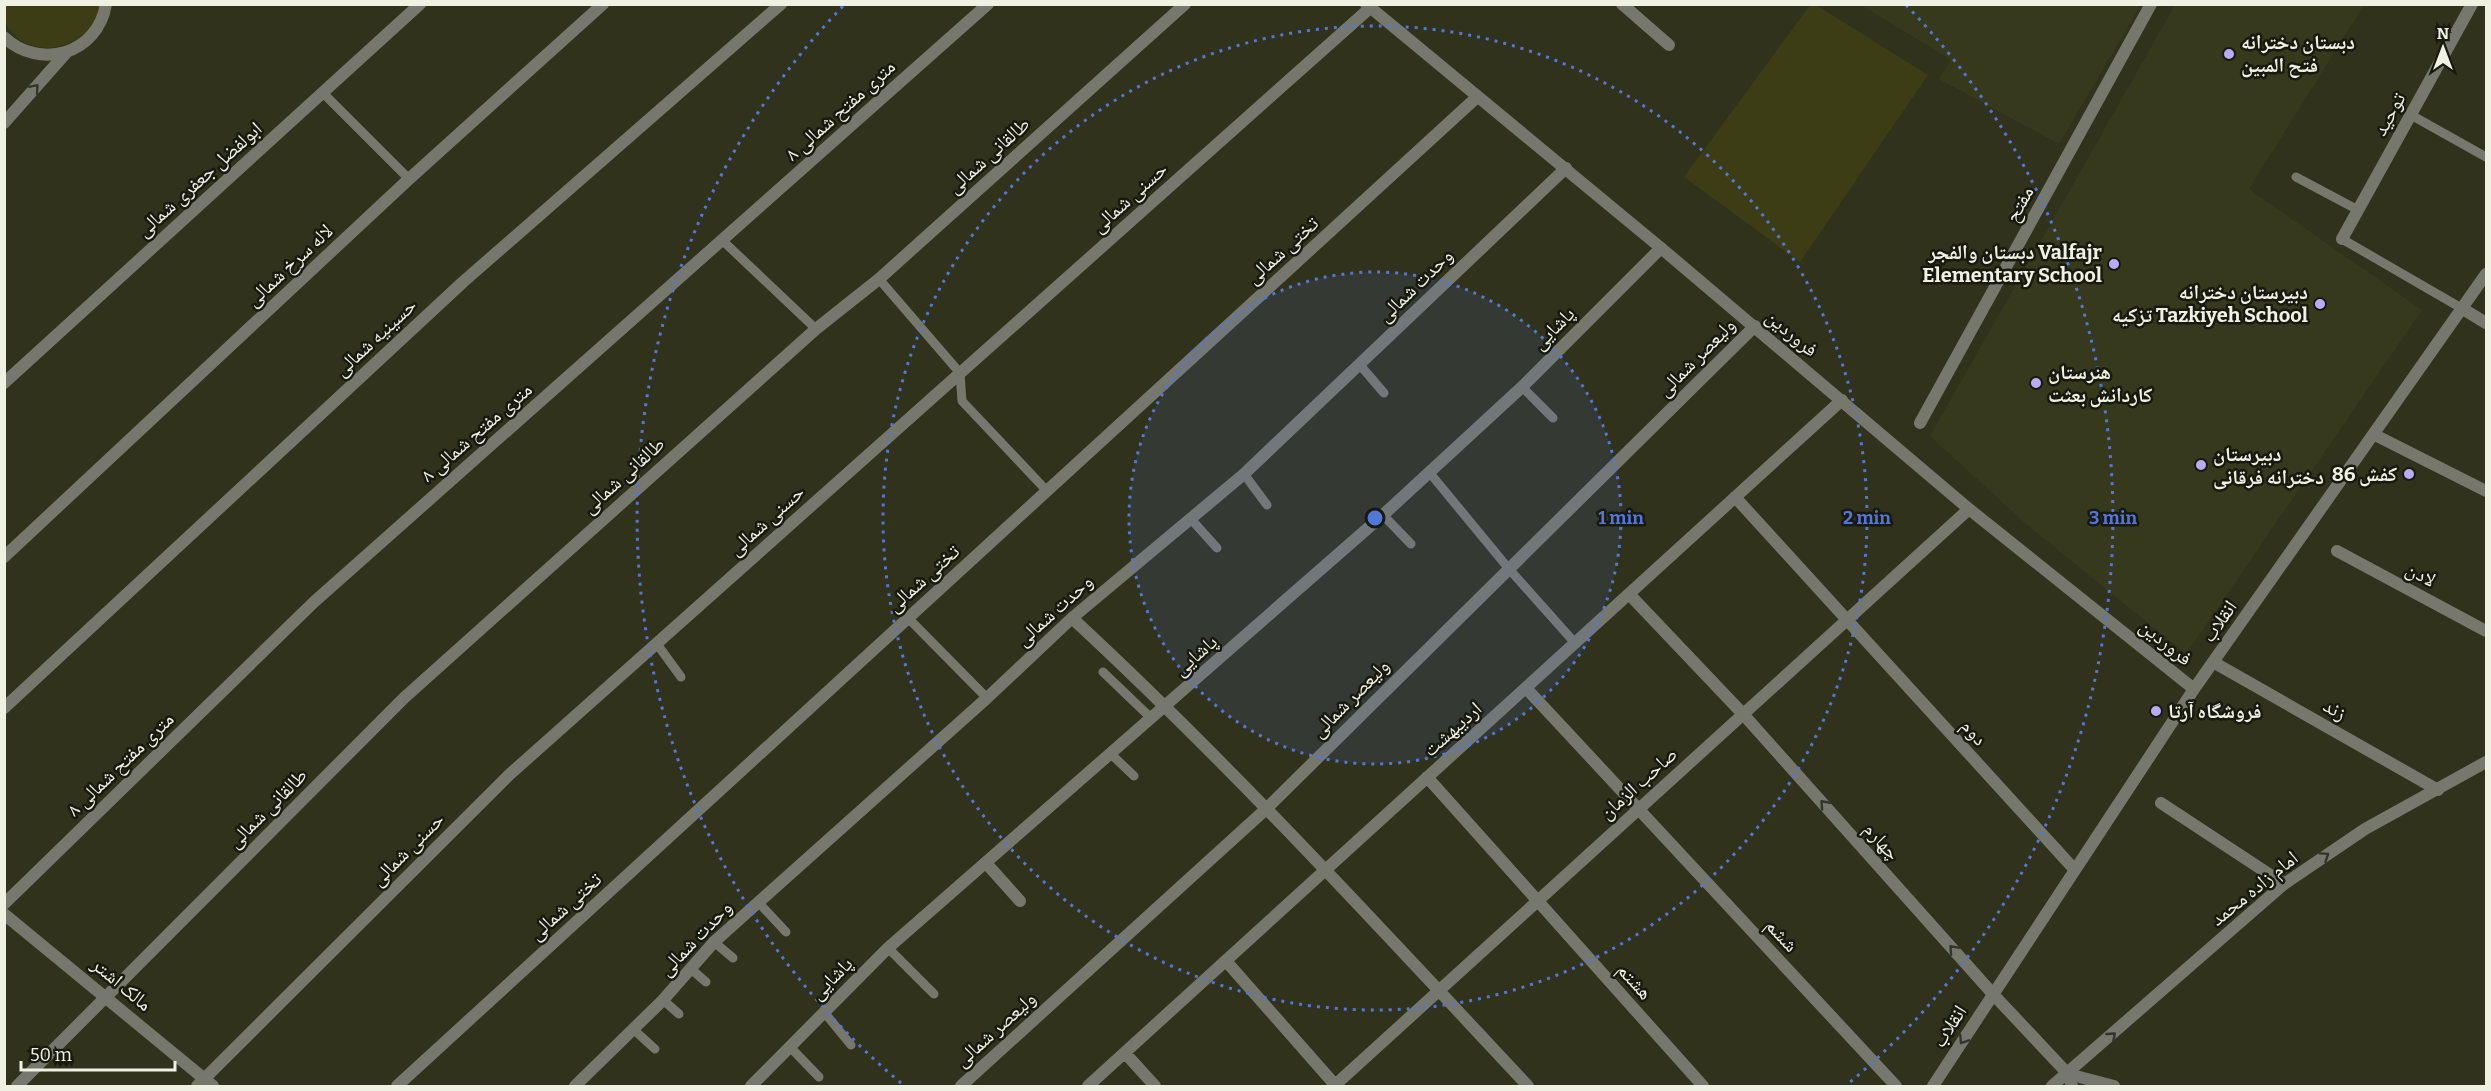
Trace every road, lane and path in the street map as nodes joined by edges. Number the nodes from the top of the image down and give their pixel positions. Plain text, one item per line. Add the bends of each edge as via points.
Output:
1 (106, 4) edge
2 (420, 4) edge
3 (603, 4) edge
4 (781, 4) edge
5 (988, 4) edge
6 (1185, 4) edge
7 (1622, 4) edge
8 (2151, 4) edge
9 (2472, 4) edge
10 (1368, 6) edge
11 (4, 37) edge
12 (1669, 45) dead end
13 (66, 53) junction
14 (323, 93) junction
15 (1476, 98) junction
16 (2411, 115) junction
17 (4, 123) edge
18 (2487, 157) edge
19 (1566, 168) junction
20 (2296, 177) dead end
21 (409, 179) junction
22 (2358, 210) junction
23 (2342, 239) joint
24 (723, 241) junction
25 (1661, 248) junction
26 (2487, 274) edge
27 (879, 279) junction
28 (2463, 309) junction
29 (2487, 323) edge
30 (1755, 327) junction
31 (816, 329) junction
32 (1360, 365) junction
33 (960, 373) junction
34 (4, 383) edge
35 (1522, 387) junction
36 (1384, 393) dead end
37 (1842, 400) junction
38 (1553, 418) dead end
39 (1920, 423) dead end
40 (2375, 435) junction
41 (1429, 472) junction
42 (1244, 474) junction
43 (2487, 490) edge
44 (1047, 491) junction
45 (1735, 497) junction
46 (1268, 505) dead end
47 (1969, 509) junction
48 (1383, 515) junction
49 (1190, 518) junction
50 (1411, 544) dead end
51 (1217, 548) dead end
52 (2337, 551) dead end
53 (4, 557) edge
54 (1509, 569) junction
55 (1629, 594) junction
56 (908, 618) junction
57 (1072, 618) junction
58 (1846, 621) junction
59 (2487, 631) edge
60 (1575, 643) junction
61 (657, 644) junction
62 (2213, 662) junction
63 (1104, 672) dead end
64 (681, 677) dead end
65 (1526, 688) junction
66 (2194, 689) junction
67 (987, 698) junction
68 (1167, 705) junction
69 (4, 708) edge
70 (1743, 714) junction
71 (1151, 718) junction
72 (1112, 755) junction
73 (2487, 762) edge
74 (1134, 776) dead end
75 (1428, 777) junction
76 (2438, 790) junction
77 (2161, 802) dead end
78 (1639, 809) junction
79 (1265, 810) junction
80 (986, 863) junction
81 (1326, 869) junction
82 (2074, 869) junction
83 (2284, 884) junction
84 (1020, 901) dead end
85 (1538, 901) junction
86 (759, 903) junction
87 (4, 904) edge
88 (4, 914) edge
89 (786, 932) dead end
90 (714, 942) junction
91 (888, 948) junction
92 (733, 958) dead end
93 (1226, 961) junction
94 (691, 969) junction
95 (706, 982) dead end
96 (1439, 991) junction
97 (1992, 993) junction
98 (934, 994) dead end
99 (108, 998) junction
100 (663, 1000) junction
101 (824, 1012) junction
102 (680, 1014) dead end
103 (633, 1029) junction
104 (851, 1045) dead end
105 (790, 1047) junction
106 (655, 1049) dead end
107 (1125, 1053) junction
108 (819, 1077) dead end
109 (2070, 1080) edge
110 (205, 1084) edge
111 (17, 1086) edge
112 (397, 1086) edge
113 (575, 1086) edge
114 (751, 1086) edge
115 (961, 1086) edge
116 (1088, 1086) edge
117 (1155, 1086) edge
118 (1335, 1086) edge
119 (1528, 1086) edge
120 (1703, 1086) edge
121 (1896, 1086) edge
122 (1933, 1086) edge
123 (2052, 1086) edge
124 (2114, 1086) edge

1 - 13 street via 96,32 83,45
2 - 14 street, ابولفضل جعفری شمالی
3 - 21 street, لاله سرخ شمالی
4 - 69 street, حسینیه شمالی via 463,282
5 - 24 street, ۸ متری مفتح شمالی
6 - 27 street, طالقانی شمالی
7 - 12 street
8 - 39 street, مفتح
9 - 16 street, توحید
10 - 15 street, فروردین
10 - 33 street, حسنی شمالی
11 - 13 street via 29,53
17 -> 13 street
14 - 21 lane
14 - 34 street, ابولفضل جعفری شمالی
15 - 19 street, فروردین
15 - 44 street, تختی شمالی
16 - 18 lane
16 - 22 street, توحید
19 - 25 street, فروردین
19 - 32 street, وحدت شمالی
20 - 22 lane
21 - 53 street, لاله سرخ شمالی
22 - 23 street, توحید
23 - 28 lane
24 - 31 lane
24 - 87 street, ۸ متری مفتح شمالی via 314,602
25 - 30 street, فروردین
25 - 35 street, پاشایی
26 - 28 street, انقلاب
27 - 31 street, طالقانی شمالی
27 - 33 lane
28 - 29 street
28 - 40 street, انقلاب
30 - 37 street, فروردین
30 - 54 street, ولیعصر شمالی
31 - 99 street, طالقانی شمالی via 404,698
32 - 36 lane
32 - 42 street, وحدت شمالی
33 - 44 lane via 962,401
33 - 61 street, حسنی شمالی
35 - 38 lane
35 - 41 street, پاشایی
37 - 45 street, اردیبهشت
37 - 47 street, فروردین
40 - 43 street
40 - 62 street, انقلاب
41 - 48 street, پاشایی
41 - 54 lane
42 - 46 lane
42 - 49 street, وحدت شمالی
44 - 56 street, تختی شمالی
45 - 55 street, اردیبهشت
45 - 58 street, دوم
47 - 58 street, صاحب الزمان
47 - 66 street, فروردین
48 - 50 lane
48 - 68 street, پاشایی
49 - 51 lane
49 - 57 street, وحدت شمالی
52 - 59 street, لادن
54 - 60 lane
54 - 79 street, ولیعصر شمالی
55 - 60 street, اردیبهشت
55 - 70 street, چهارم
56 - 67 lane
56 - 112 street, تختی شمالی
57 - 67 street, وحدت شمالی
57 - 68 street
58 - 70 street, صاحب الزمان
58 - 82 street, دوم
60 - 65 street, اردیبهشت
61 - 64 lane
61 - 110 street, حسنی شمالی via 508,775
62 - 66 street, انقلاب
62 - 76 street, زند
63 - 71 lane
65 - 75 street, اردیبهشت
65 - 78 street, ششم
66 - 82 street, انقلاب
67 - 86 street, وحدت شمالی
68 - 71 street, پاشایی
68 - 79 street
70 - 78 street, صاحب الزمان
97 -> 70 street, چهارم
71 - 72 street, پاشایی
72 - 74 lane
72 - 80 street, پاشایی
73 - 76 street, امام زاده محمد
75 - 81 street, اردیبهشت
75 - 85 street, هشتم
83 -> 76 street, امام زاده محمد via 2365,829
77 - 83 street
78 - 85 street, صاحب الزمان
78 - 121 street, ششم
79 - 81 street
79 - 115 street, ولیعصر شمالی
80 - 84 street
80 - 91 street, پاشایی
81 - 93 street, اردیبهشت
81 - 96 street
82 - 97 street, انقلاب
109 -> 83 street, امام زاده محمد
85 - 96 street, صاحب الزمان
85 - 120 street, هشتم
86 - 89 lane
86 - 90 street, وحدت شمالی
88 - 99 street, مالک اشتر
90 - 92 lane
90 - 94 street, وحدت شمالی
91 - 98 lane
91 - 101 street, پاشایی
93 - 107 street, اردیبهشت
93 - 118 street
94 - 95 lane
94 - 100 street, وحدت شمالی
96 - 118 street, صاحب الزمان
96 - 119 street
97 - 109 street, چهارم
97 -> 122 street, انقلاب
99 - 110 street, مالک اشتر
99 - 111 street, طالقانی شمالی
100 - 102 lane
100 - 103 street, وحدت شمالی
101 - 104 lane
101 - 105 street, پاشایی
103 - 106 lane
103 - 113 street, وحدت شمالی
105 - 108 lane
105 - 114 street, پاشایی
107 - 116 street, اردیبهشت
107 - 117 street
109 - 123 street, امام زاده محمد
109 - 124 street

